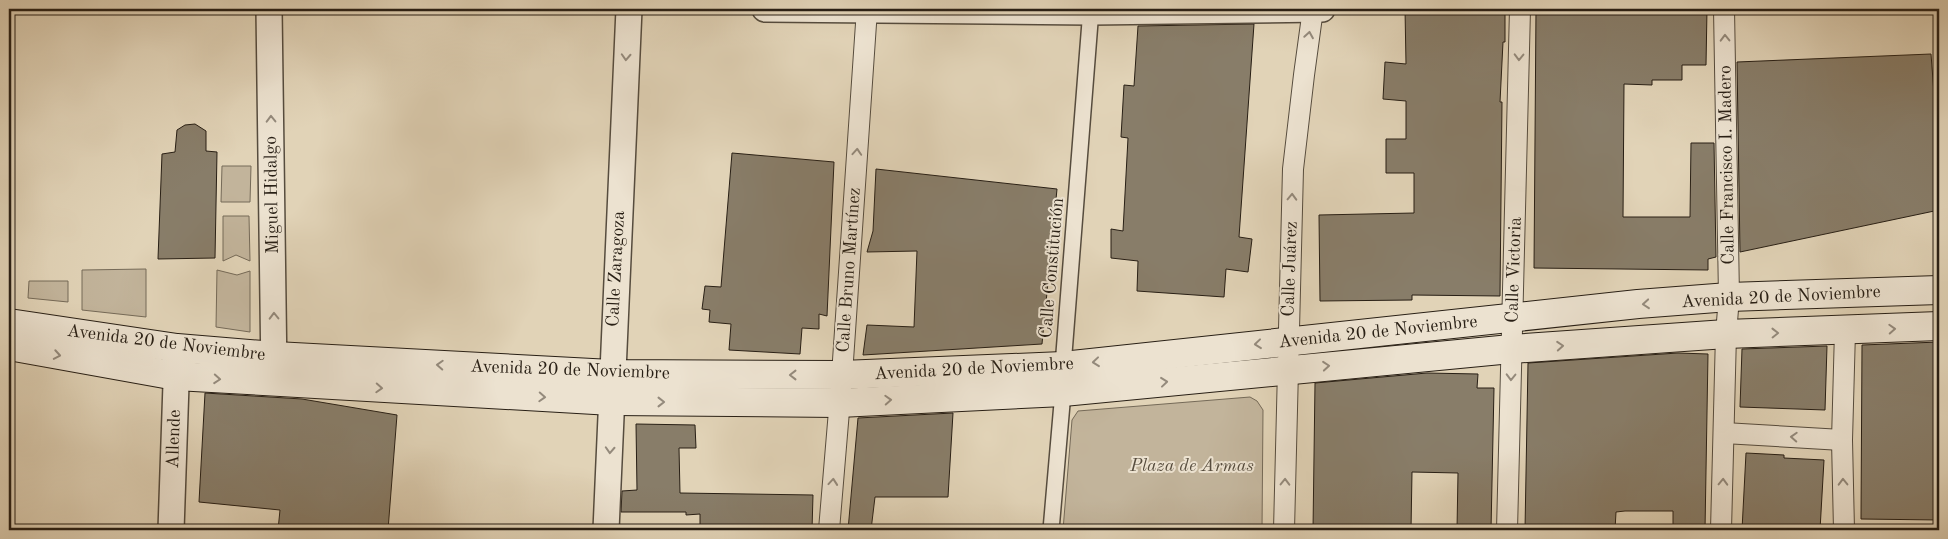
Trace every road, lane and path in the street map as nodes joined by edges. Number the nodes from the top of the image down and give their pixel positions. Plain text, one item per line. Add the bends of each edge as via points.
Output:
1 (269, 9) edge
2 (628, 9) edge
3 (765, 9) edge
4 (1316, 9) edge
5 (1520, 9) edge
6 (1724, 9) edge
7 (867, 10) edge
8 (1091, 11) edge
9 (1939, 290) edge
10 (1729, 297) junction
11 (1514, 318) junction
12 (9, 323) edge
13 (1939, 326) edge
14 (1845, 331) junction
15 (1726, 334) junction
16 (1288, 341) junction
17 (9, 346) edge
18 (177, 348) junction
19 (1511, 349) junction
20 (274, 369) junction
21 (1288, 369) junction
22 (611, 374) junction
23 (176, 376) junction
24 (842, 376) junction
25 (1063, 379) junction
26 (612, 401) junction
27 (839, 403) junction
28 (1724, 433) junction
29 (1842, 440) junction
30 (171, 530) edge
31 (606, 530) edge
32 (829, 530) edge
33 (1051, 530) edge
34 (1284, 530) edge
35 (1507, 530) edge
36 (1721, 530) edge
37 (1844, 530) edge

20 -> 1 street, Miguel Hidalgo
2 -> 22 street, Calle Zaragoza
3 - 7 street
4 - 8 street
16 -> 4 street, Calle Juárez via 1293,169
5 -> 11 street, Calle Victoria
10 -> 6 street, Calle Francisco I. Madero
7 - 8 street
24 -> 7 street, Calle Bruno Martínez
8 - 25 street, Calle Constitución
9 - 10 main road, Avenida 20 de Noviembre
10 -> 11 main road, Avenida 20 de Noviembre
10 - 15 street, Calle Francisco I. Madero
11 - 16 main road, Avenida 20 de Noviembre
11 - 19 street, Calle Victoria
12 - 18 main road, Avenida 20 de Noviembre
14 -> 13 main road, Avenida 20 de Noviembre
15 -> 14 main road, Avenida 20 de Noviembre
14 - 29 street
19 -> 15 main road, Avenida 20 de Noviembre
15 - 28 street, Calle Francisco I. Madero
16 - 21 street, Calle Juárez
16 -> 25 main road, Avenida 20 de Noviembre
17 -> 23 main road, Avenida 20 de Noviembre
18 - 20 main road, Avenida 20 de Noviembre
18 - 23 street, Allende
21 -> 19 main road, Avenida 20 de Noviembre
19 -> 35 street, Calle Victoria
22 -> 20 main road, Avenida 20 de Noviembre
23 -> 20 main road, Avenida 20 de Noviembre
20 -> 26 main road, Avenida 20 de Noviembre
25 -> 21 main road, Avenida 20 de Noviembre
34 -> 21 street, Calle Juárez
24 -> 22 main road, Avenida 20 de Noviembre
22 - 26 street, Calle Zaragoza
23 - 30 street, Allende
24 - 25 main road, Avenida 20 de Noviembre
24 - 27 street, Calle Bruno Martínez
27 -> 25 main road, Avenida 20 de Noviembre
25 - 33 street, Calle Constitución
26 -> 27 main road, Avenida 20 de Noviembre
26 -> 31 street, Calle Zaragoza
32 -> 27 street, Calle Bruno Martínez
29 -> 28 street
36 -> 28 street, Calle Francisco I. Madero
37 -> 29 street

